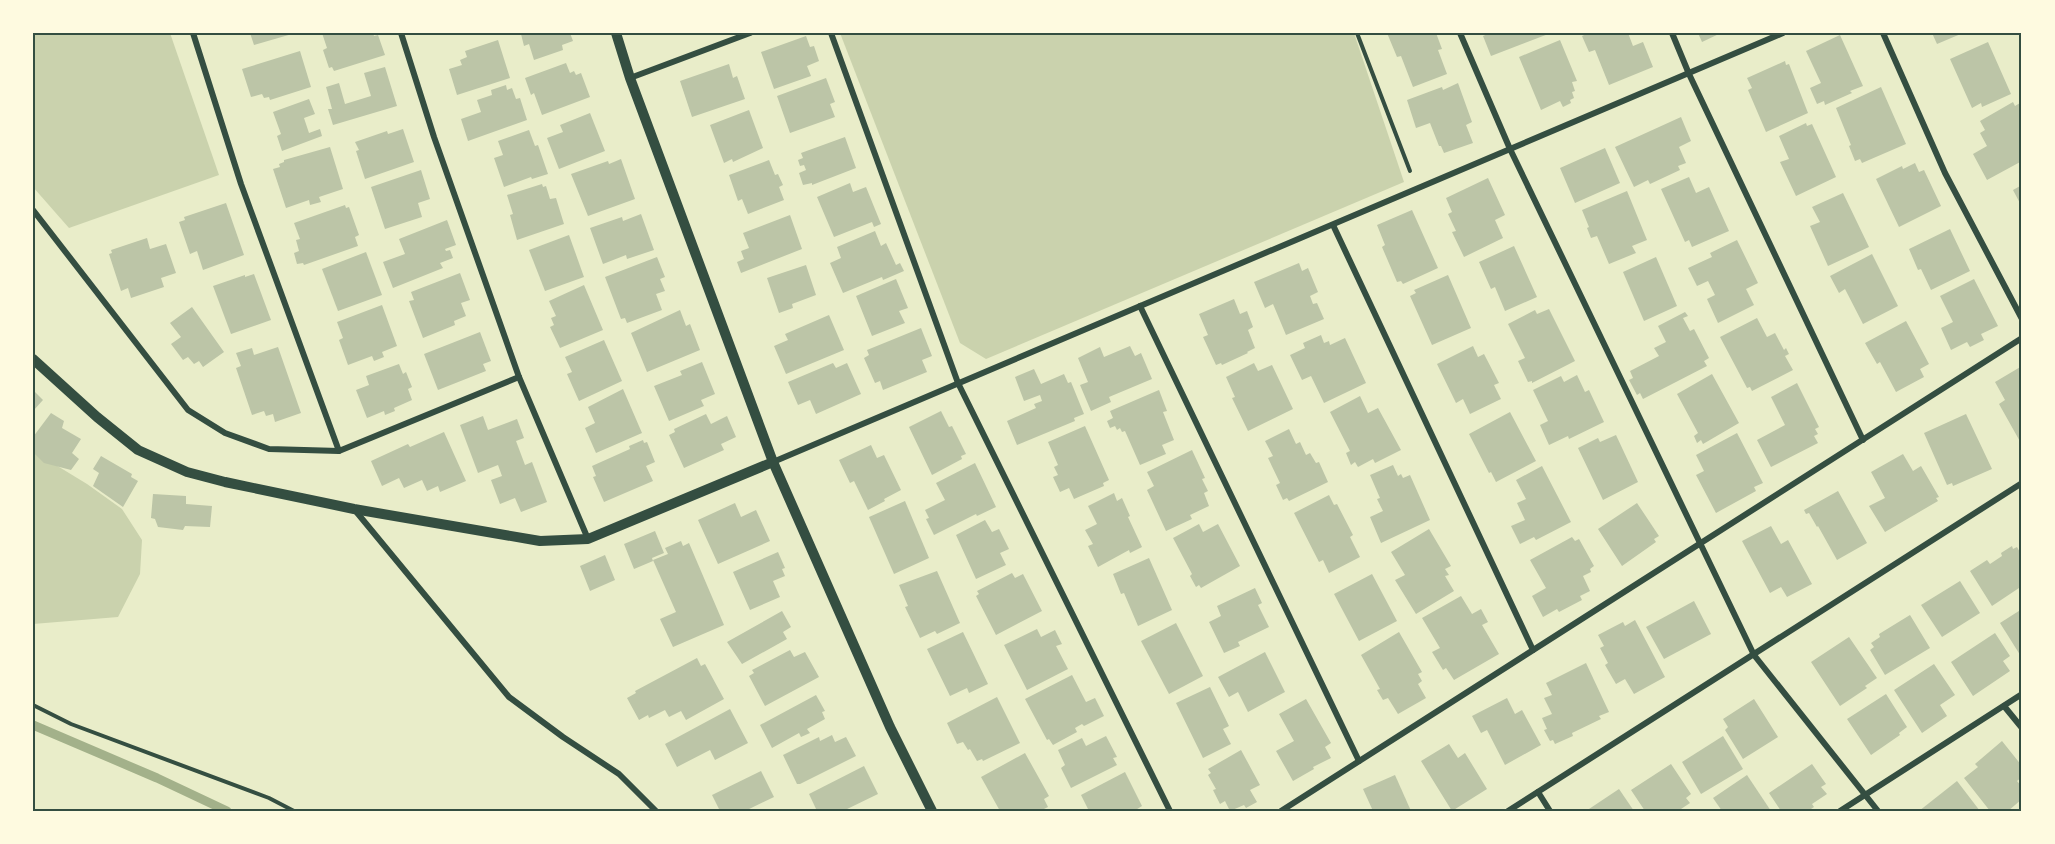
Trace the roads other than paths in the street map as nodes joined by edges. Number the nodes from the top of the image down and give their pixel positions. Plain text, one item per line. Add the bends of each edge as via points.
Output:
1 (193, 33) edge
2 (401, 33) edge
3 (616, 33) edge
4 (750, 33) edge
5 (831, 33) edge
6 (1460, 33) edge
7 (1672, 33) edge
8 (1783, 33) edge
9 (1883, 33) edge
10 (1689, 74) junction
11 (630, 78) junction
12 (1510, 149) junction
13 (33, 210) edge
14 (1333, 225) junction
15 (1140, 306) junction
16 (2022, 319) edge
17 (2022, 338) edge
18 (33, 359) edge
19 (519, 377) junction
20 (958, 383) junction
21 (1863, 440) junction
22 (339, 451) junction
23 (773, 462) junction
24 (2022, 483) edge
25 (354, 509) junction
26 (588, 538) junction
27 (1700, 544) junction
28 (1533, 650) junction
29 (1754, 655) junction
30 (2022, 694) edge
31 (2004, 706) junction
32 (2022, 728) edge
33 (1359, 761) junction
34 (1538, 792) junction
35 (1865, 794) junction
36 (656, 811) edge
37 (932, 811) edge
38 (1170, 811) edge
39 (1281, 811) edge
40 (1508, 811) edge
41 (1550, 811) edge
42 (1840, 811) edge
43 (1878, 811) edge

1 - 22 street via 241,184
2 - 19 street
3 - 11 street
4 - 11 street
5 - 20 street
6 - 12 street
7 - 10 street
8 - 10 street
9 - 16 street via 1945,173
10 - 12 street
10 - 21 street
11 - 23 street
12 - 14 street
12 - 27 street
13 - 22 street via 188,410 225,433 269,449
14 - 15 street
14 - 28 street
15 - 20 street
15 - 33 street
17 - 21 street
18 - 25 street via 138,450 188,472
19 - 22 street
19 - 26 street
20 - 23 street
20 - 38 street
21 - 27 street
23 - 26 street
23 - 37 street via 890,727
24 - 29 street
25 - 26 street via 540,541
25 - 36 street via 509,697 619,774
27 - 28 street
27 - 29 street
28 - 33 street
29 - 34 street
29 - 35 street
30 - 31 street
31 - 32 street
31 - 35 street
33 - 39 street
34 - 40 street
34 - 41 street
35 - 42 street
35 - 43 street

